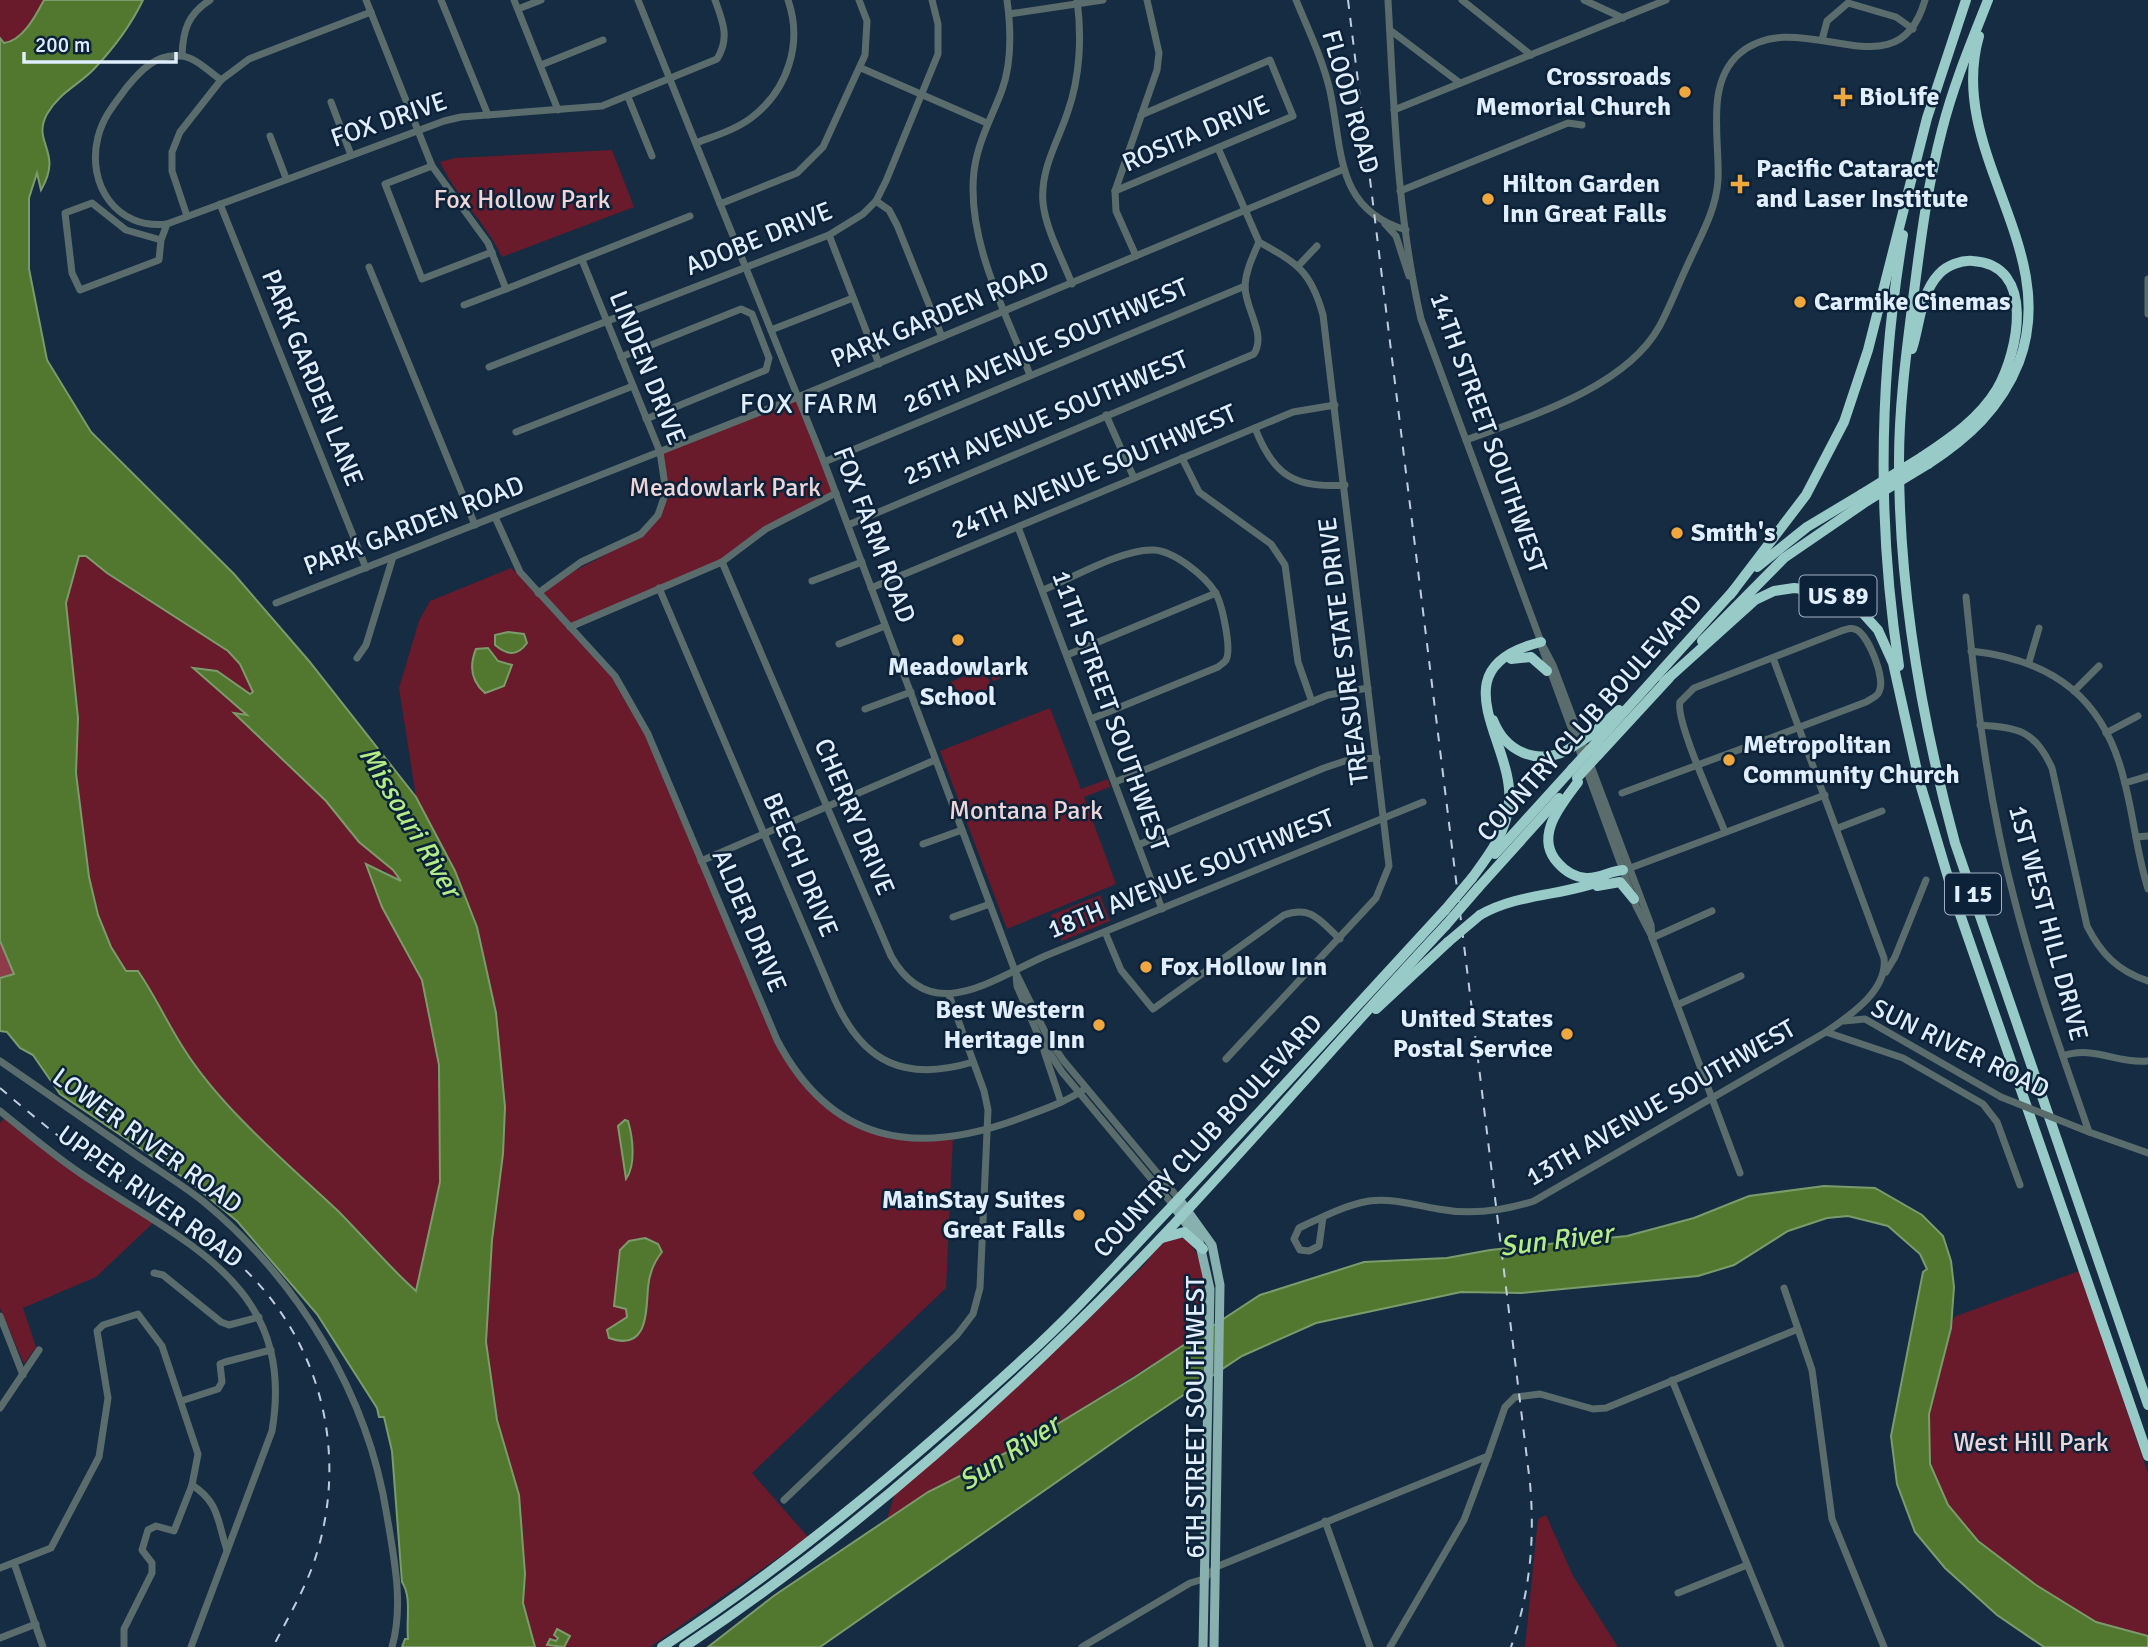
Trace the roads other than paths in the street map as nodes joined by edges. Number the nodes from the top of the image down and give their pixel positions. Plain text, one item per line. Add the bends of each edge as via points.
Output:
1 (211, 0) edge
2 (366, 0) edge
3 (442, 0) edge
4 (514, 0) edge
5 (541, 0) edge
6 (638, 0) edge
7 (715, 0) edge
8 (788, 0) edge
9 (859, 0) edge
10 (932, 0) edge
11 (1007, 0) edge
12 (1103, 0) edge
13 (1147, 0) edge
14 (1296, 0) edge
15 (1388, 0) edge
16 (1462, 0) edge
17 (1584, 0) edge
18 (1666, 0) edge
19 (1879, 0) edge
20 (1925, 0) edge
21 (1966, 0) edge
22 (1989, 0) edge
23 (1077, 2) edge
24 (1854, 2) edge
25 (518, 9) junction
26 (1875, 9) junction
27 (371, 12) junction
28 (1009, 13) junction
29 (1623, 18) junction
30 (1913, 29) junction
31 (1390, 30) junction
32 (603, 40) dead end
33 (1822, 40) junction
34 (182, 55) junction
35 (1531, 55) junction
36 (541, 65) junction
37 (861, 68) junction
38 (220, 80) junction
39 (671, 80) junction
40 (1460, 83) junction
41 (922, 94) junction
42 (628, 97) junction
43 (331, 102) dead end
44 (558, 110) junction
45 (1394, 110) junction
46 (488, 115) junction
47 (1141, 115) junction
48 (987, 123) junction
49 (1582, 125) dead end
50 (419, 131) junction
51 (270, 136) dead end
52 (696, 143) junction
53 (1218, 148) junction
54 (351, 155) junction
55 (652, 156) dead end
56 (432, 166) junction
57 (1345, 169) junction
58 (1914, 172) junction
59 (286, 178) junction
60 (1115, 191) junction
61 (1400, 191) junction
62 (876, 201) junction
63 (220, 204) junction
64 (720, 204) junction
65 (1244, 210) junction
66 (187, 216) junction
67 (690, 216) dead end
68 (167, 224) junction
69 (1385, 224) junction
70 (1406, 230) junction
71 (829, 235) junction
72 (161, 240) junction
73 (1259, 243) junction
74 (1317, 246) dead end
75 (492, 252) junction
76 (1136, 257) junction
77 (582, 260) junction
78 (1298, 265) junction
79 (369, 267) dead end
80 (746, 267) junction
81 (2148, 279) edge
82 (1412, 281) junction
83 (1072, 284) junction
84 (1245, 286) junction
85 (506, 289) junction
86 (853, 298) junction
87 (464, 305) dead end
88 (1005, 312) junction
89 (2148, 314) edge
90 (607, 322) junction
91 (771, 331) junction
92 (942, 337) junction
93 (621, 358) junction
94 (1906, 363) junction
95 (879, 364) junction
96 (489, 367) dead end
97 (1030, 375) junction
98 (633, 386) junction
99 (798, 397) junction
100 (1335, 405) junction
101 (1106, 415) junction
102 (646, 419) junction
103 (1255, 428) junction
104 (516, 432) dead end
105 (1466, 440) junction
106 (660, 452) junction
107 (1182, 458) junction
108 (1925, 460) junction
109 (824, 462) junction
110 (1134, 478) junction
111 (1345, 485) junction
112 (836, 493) junction
113 (1865, 497) junction
114 (495, 517) junction
115 (475, 525) junction
116 (848, 525) junction
117 (1018, 527) junction
118 (393, 557) junction
119 (722, 562) junction
120 (862, 562) junction
121 (366, 568) junction
122 (812, 581) dead end
123 (659, 588) junction
124 (872, 588) junction
125 (1043, 590) junction
126 (538, 593) junction
127 (1216, 593) junction
128 (1730, 595) junction
129 (1966, 597) dead end
130 (276, 603) dead end
131 (886, 626) junction
132 (570, 627) junction
133 (2039, 628) dead end
134 (1541, 642) junction
135 (839, 644) dead end
136 (1971, 651) junction
137 (1067, 655) junction
138 (357, 658) dead end
139 (1773, 658) junction
140 (1511, 659) junction
141 (2029, 662) junction
142 (2099, 666) dead end
143 (1548, 671) junction
144 (1664, 682) junction
145 (1368, 688) junction
146 (2074, 691) junction
147 (911, 692) junction
148 (1312, 702) junction
149 (865, 709) dead end
150 (2138, 716) dead end
151 (1091, 719) junction
152 (1980, 726) junction
153 (1799, 727) junction
154 (2106, 733) junction
155 (1594, 738) junction
156 (1377, 758) junction
157 (935, 760) junction
158 (1698, 764) junction
159 (2148, 776) edge
160 (1576, 777) junction
161 (1919, 780) junction
162 (1115, 782) junction
163 (2125, 783) junction
164 (1622, 793) dead end
165 (1825, 795) junction
166 (1423, 802) dead end
167 (827, 806) junction
168 (1882, 811) dead end
169 (1385, 818) junction
170 (1838, 828) junction
171 (962, 830) junction
172 (1725, 832) junction
173 (764, 833) junction
174 (2148, 836) edge
175 (2136, 837) junction
176 (923, 844) dead end
177 (1138, 845) junction
178 (701, 861) junction
179 (1626, 869) junction
180 (1926, 880) dead end
181 (1475, 883) junction
182 (1579, 888) junction
183 (2148, 888) edge
184 (1634, 899) junction
185 (990, 904) junction
186 (1162, 909) junction
187 (1712, 911) dead end
188 (953, 917) dead end
189 (1105, 932) junction
190 (1652, 938) junction
191 (1340, 939) junction
192 (1015, 971) junction
193 (1884, 975) junction
194 (1741, 976) dead end
195 (2148, 981) edge
196 (949, 995) junction
197 (1677, 1005) junction
198 (1834, 1027) junction
199 (1348, 1031) junction
200 (1826, 1032) junction
201 (1039, 1037) junction
202 (2063, 1056) junction
203 (1226, 1059) dead end
204 (0, 1060) edge
205 (2148, 1061) edge
206 (973, 1062) junction
207 (1086, 1088) junction
208 (1078, 1093) junction
209 (1713, 1100) junction
210 (1061, 1102) junction
211 (3, 1113) edge
212 (0, 1123) edge
213 (989, 1129) junction
214 (2089, 1132) junction
215 (2148, 1153) edge
216 (1740, 1173) dead end
217 (2020, 1185) dead end
218 (1176, 1202) junction
219 (1185, 1212) junction
220 (1323, 1217) junction
221 (1159, 1240) junction
222 (1203, 1250) junction
223 (154, 1273) dead end
224 (1784, 1288) dead end
225 (0, 1316) edge
226 (259, 1317) junction
227 (1798, 1329) junction
228 (39, 1350) dead end
229 (271, 1350) junction
230 (23, 1375) junction
231 (1672, 1380) junction
232 (181, 1401) junction
233 (2148, 1405) edge
234 (0, 1408) edge
235 (1488, 1456) junction
236 (2148, 1456) edge
237 (192, 1485) junction
238 (783, 1500) dead end
239 (1325, 1521) junction
240 (228, 1550) junction
241 (14, 1563) junction
242 (1747, 1565) junction
243 (1216, 1567) junction
244 (0, 1568) edge
245 (1204, 1579) junction
246 (1678, 1593) dead end
247 (36, 1625) junction
248 (0, 1638) edge
249 (43, 1647) edge
250 (124, 1647) edge
251 (191, 1647) edge
252 (393, 1647) edge
253 (662, 1647) edge
254 (684, 1647) edge
255 (1082, 1647) edge
256 (1203, 1647) edge
257 (1214, 1647) edge
258 (1370, 1647) edge
259 (1390, 1647) edge
260 (1781, 1647) edge
261 (1884, 1647) edge

1 - 34 street via 196,9 187,22
2 - 27 street
3 - 46 street
4 - 25 street
5 - 25 street
6 - 39 street, FOX FARM ROAD
7 - 39 street, FOX DRIVE via 726,32 724,48 717,59
8 - 52 street via 794,23 790,66 768,103 751,118
9 - 37 street via 867,21
10 - 41 street, ADOBE DRIVE via 938,54
11 - 28 street
12 - 23 street
13 - 47 street via 1159,54
14 - 57 street, FLOOD ROAD via 1330,89
15 - 31 street, 14TH STREET SOUTHWEST
16 - 35 street
17 - 29 street
18 - 29 street
19 - 26 street
20 - 30 street
21 - 58 highway, I 15
22 - 94 highway, I 15 via 1942,128 1924,209
22 - 108 highway via 1977,46 1973,103 1978,131 2025,265 2028,324 2015,372 1995,406 1967,436
23 - 28 street
23 - 83 street via 1075,82 1043,186 1048,224
24 - 26 street
24 - 33 street via 1826,21
25 - 36 street
26 - 30 street via 1896,16
27 - 38 street via 249,59
27 - 50 street
28 - 48 street via 1010,50 1003,88
29 - 35 street
30 - 33 street via 1885,46
31 - 40 street
31 - 45 street, 14TH STREET SOUTHWEST
32 - 36 street
33 - 105 street via 1776,36 1751,45 1728,67 1718,93 1714,207 1658,328 1644,346 1599,383 1571,398
34 - 38 street
34 - 68 street, FOX DRIVE via 152,61 140,71 107,112 95,153 99,185 112,207 141,223
35 - 40 street
36 - 44 street
37 - 41 street
37 - 64 street via 823,147 811,162 790,176
38 - 66 street via 180,132 172,152 172,171
39 - 42 street, FOX DRIVE
39 - 52 street, FOX FARM ROAD
40 - 45 street
41 - 48 street
41 - 62 street, ADOBE DRIVE
42 - 44 street, FOX DRIVE via 602,106
42 - 55 street
43 - 54 street
44 - 46 street, FOX DRIVE
45 - 61 street, 14TH STREET SOUTHWEST
46 - 50 street, FOX DRIVE via 461,117
47 - 53 street, ROSITA DRIVE via 1270,60 1293,117
47 - 60 street
48 - 88 street via 974,170 974,204
49 - 61 street via 1567,123
50 - 54 street, FOX DRIVE
50 - 56 street
51 - 59 street
52 - 64 street, FOX FARM ROAD
53 - 60 street, ROSITA DRIVE
53 - 65 street
54 - 59 street, FOX DRIVE
56 - 75 street
56 - 75 street via 385,184 422,279
57 - 65 street, PARK GARDEN ROAD
57 - 69 street, FLOOD ROAD via 1355,195
58 - 128 highway via 1868,350 1844,422 1806,495
58 - 161 highway, I 15 via 1885,372 1883,512 1894,635
59 - 63 street, FOX DRIVE
60 - 76 street via 1116,211
61 - 70 street, 14TH STREET SOUTHWEST
62 - 71 street, ADOBE DRIVE via 855,222
62 - 92 street via 889,210 897,225
63 - 66 street, FOX DRIVE
63 - 121 street, PARK GARDEN LANE
64 - 80 street, FOX FARM ROAD
65 - 73 street
65 - 76 street, PARK GARDEN ROAD
66 - 68 street, FOX DRIVE
67 - 77 street
68 - 72 street
69 - 70 street, FLOOD ROAD
69 - 82 street via 1396,236
70 - 82 street, 14TH STREET SOUTHWEST
71 - 80 street, ADOBE DRIVE
71 - 86 street
72 - 72 street via 162,256 155,263 80,290 72,273 65,213 92,203 126,230
73 - 78 street, TREASURE STATE DRIVE
73 - 84 street
74 - 78 street
75 - 85 street
76 - 83 street, PARK GARDEN ROAD
77 - 85 street
77 - 90 street, LINDEN DRIVE
78 - 100 street, TREASURE STATE DRIVE via 1314,287 1323,314
79 - 115 street
80 - 90 street, ADOBE DRIVE
80 - 91 street, FOX FARM ROAD
81 - 89 street
82 - 105 street, 14TH STREET SOUTHWEST via 1421,319
83 - 88 street, PARK GARDEN ROAD
84 - 97 street, 26TH AVENUE SOUTHWEST
84 - 101 street, 25TH AVENUE SOUTHWEST via 1259,335 1254,354
85 - 87 street
86 - 91 street
86 - 95 street
88 - 92 street, PARK GARDEN ROAD
88 - 97 street
90 - 93 street, LINDEN DRIVE
90 - 96 street, ADOBE DRIVE
91 - 99 street, FOX FARM ROAD
92 - 95 street, PARK GARDEN ROAD
93 - 98 street, LINDEN DRIVE
93 - 102 street via 741,309 752,314 769,358 766,370
94 - 108 highway, US 89 via 1929,289 1940,273 1969,260 1986,262 2008,279 2017,310 2015,340 2004,374 1971,421
94 - 233 highway, I 15 via 1899,458 1901,543 1919,692 1933,762 1955,843
95 - 99 street, PARK GARDEN ROAD
97 - 109 street, 26TH AVENUE SOUTHWEST
98 - 102 street, LINDEN DRIVE
98 - 104 street
99 - 106 street, PARK GARDEN ROAD
99 - 109 street, FOX FARM ROAD
100 - 103 street, 24TH AVENUE SOUTHWEST via 1293,412
100 - 111 street, TREASURE STATE DRIVE
101 - 110 street
101 - 116 street, 25TH AVENUE SOUTHWEST
102 - 106 street, LINDEN DRIVE
103 - 107 street, 24TH AVENUE SOUTHWEST
103 - 111 street via 1266,458 1299,483
105 - 134 street, 14TH STREET SOUTHWEST
106 - 114 street, PARK GARDEN ROAD
106 - 126 street, LINDEN DRIVE via 666,492 658,515 641,534 580,562
107 - 110 street, 24TH AVENUE SOUTHWEST
107 - 148 street via 1199,492 1271,544 1285,565 1298,662
108 - 113 highway, US 89, bridge
109 - 112 street, FOX FARM ROAD
110 - 117 street, 24TH AVENUE SOUTHWEST
111 - 145 street, TREASURE STATE DRIVE
112 - 116 street, FOX FARM ROAD
112 - 119 street via 766,529
113 - 128 highway, US 89 via 1785,543
113 - 144 highway via 1771,569
114 - 115 street, PARK GARDEN ROAD
114 - 126 street, ALDER DRIVE via 513,561
115 - 118 street, PARK GARDEN ROAD
116 - 120 street, FOX FARM ROAD
117 - 124 street, 24TH AVENUE SOUTHWEST
117 - 125 street, 11TH STREET SOUTHWEST
118 - 121 street, PARK GARDEN ROAD
118 - 138 street via 366,645
119 - 123 street
119 - 167 street, CHERRY DRIVE
120 - 122 street
120 - 124 street, FOX FARM ROAD
121 - 130 street, PARK GARDEN ROAD
123 - 132 street
123 - 173 street, BEECH DRIVE
124 - 131 street, FOX FARM ROAD
125 - 127 street via 1136,552 1155,550 1169,553
125 - 137 street, 11TH STREET SOUTHWEST
126 - 132 street, ALDER DRIVE
127 - 137 street
127 - 151 street via 1222,608 1226,660
128 - 155 highway, COUNTRY CLUB BOULEVARD
129 - 136 street, 1ST WEST HILL DRIVE
131 - 135 street
131 - 147 street, FOX FARM ROAD
132 - 178 street, ALDER DRIVE via 626,692
133 - 141 street
134 - 140 highway
134 - 143 street, 14TH STREET SOUTHWEST
134 - 179 street, 14TH STREET SOUTHWEST
134 - 181 highway via 1510,653 1489,681 1486,712 1505,771 1509,802 1500,837
136 - 141 street
136 - 152 street, 1ST WEST HILL DRIVE
137 - 151 street, 11TH STREET SOUTHWEST
139 - 153 street
139 - 153 street via 1851,628 1868,641 1880,691 1866,702
139 - 158 street via 1694,688 1680,702 1678,710
140 - 143 highway via 1531,657
140 - 155 highway, bridge via 1497,673 1490,695 1498,731 1512,747 1529,755 1550,756
141 - 146 street
142 - 146 street
143 - 179 street, 14TH STREET SOUTHWEST
144 - 160 highway, COUNTRY CLUB BOULEVARD, bridge
144 - 161 highway, US 89 via 1755,600 1774,590 1830,592 1860,610 1887,645
145 - 148 street via 1340,691
145 - 156 street, TREASURE STATE DRIVE
146 - 154 street
147 - 149 street
147 - 157 street, FOX FARM ROAD
148 - 162 street
150 - 154 street
151 - 162 street, 11TH STREET SOUTHWEST
152 - 195 street via 2025,732 2041,746 2052,768 2087,926 2096,946 2113,964
152 - 202 street, 1ST WEST HILL DRIVE via 2014,897
153 - 158 street
153 - 165 street
154 - 163 street
155 - 160 highway, COUNTRY CLUB BOULEVARD, bridge
156 - 169 street, TREASURE STATE DRIVE
156 - 177 street via 1324,768
157 - 167 street
157 - 171 street, FOX FARM ROAD
158 - 164 street
158 - 172 street
159 - 163 street
160 - 179 highway via 1551,823 1549,842 1555,860 1567,872 1582,877
160 - 181 highway, COUNTRY CLUB BOULEVARD
161 - 236 highway, I 15 via 1953,894
162 - 177 street, 11TH STREET SOUTHWEST
163 - 175 street
165 - 170 street
165 - 172 street
166 - 169 street, 18TH AVENUE SOUTHWEST
167 - 173 street
167 - 196 street, CHERRY DRIVE via 899,971 925,992
168 - 170 street
169 - 186 street, 18TH AVENUE SOUTHWEST
169 - 191 street, TREASURE STATE DRIVE via 1389,866 1385,884
170 - 193 street via 1884,958
171 - 176 street
171 - 185 street, FOX FARM ROAD
172 - 179 street
173 - 178 street
173 - 206 street, BEECH DRIVE via 835,1000 856,1038 875,1056 899,1067 944,1070
174 - 175 street
175 - 183 street
177 - 186 street, 11TH STREET SOUTHWEST
178 - 213 street, ALDER DRIVE via 777,1040 818,1098 862,1127 908,1139 936,1140
179 - 182 highway
179 - 184 street, 14TH STREET SOUTHWEST
179 - 190 street, 14TH STREET SOUTHWEST via 1651,925
180 - 193 street, 13TH AVENUE SOUTHWEST
181 - 199 highway, COUNTRY CLUB BOULEVARD, bridge via 1446,925
181 - 218 highway, COUNTRY CLUB BOULEVARD, bridge
182 - 184 highway via 1615,881 1625,885
182 - 199 highway, bridge via 1517,899 1480,915
184 - 190 street, 14TH STREET SOUTHWEST
185 - 188 street
185 - 192 street, FOX FARM ROAD
186 - 189 street, 18TH AVENUE SOUTHWEST
187 - 190 street
189 - 191 street via 1121,971 1153,1009 1284,915 1299,910 1311,913
189 - 192 street, 18TH AVENUE SOUTHWEST
190 - 197 street, 14TH STREET SOUTHWEST
191 - 203 street, TREASURE STATE DRIVE
192 - 196 street
192 - 201 street, FOX FARM ROAD
192 - 207 street, FOX FARM ROAD via 1048,1038
193 - 198 street, 13TH AVENUE SOUTHWEST
194 - 197 street
196 - 206 street
197 - 209 street, 14TH STREET SOUTHWEST
198 - 200 street, 13TH AVENUE SOUTHWEST
198 - 214 street, SUN RIVER ROAD, bridge via 1847,1020 1865,1019 2001,1097
199 - 219 highway, COUNTRY CLUB BOULEVARD
200 - 209 street, 13TH AVENUE SOUTHWEST
200 - 217 street via 1903,1058 1983,1104 1997,1122
201 - 208 street, FOX FARM ROAD
201 - 210 street, FOX FARM ROAD
202 - 205 street via 2084,1050 2125,1061
202 - 214 street, 1ST WEST HILL DRIVE
204 - 252 street, LOWER RIVER ROAD via 204,1202 273,1271 309,1317 357,1411 383,1490 397,1588
206 - 213 street via 984,1091
207 - 208 street, ALDER DRIVE
207 - 218 street, FOX FARM ROAD
208 - 210 street, ALDER DRIVE
208 - 218 street, FOX FARM ROAD
209 - 216 street, 14TH STREET SOUTHWEST
209 - 220 street, 13TH AVENUE SOUTHWEST via 1554,1191 1510,1208 1466,1212 1370,1201
210 - 213 street, ALDER DRIVE
211 - 212 street
211 - 226 street, UPPER RIVER ROAD via 79,1172 217,1266
213 - 238 street via 980,1288 973,1314 957,1335
214 - 215 street, SUN RIVER ROAD
218 - 219 main road, 6TH STREET SOUTHWEST
218 - 253 highway, COUNTRY CLUB BOULEVARD via 1061,1323 919,1455 736,1597
219 - 221 highway, COUNTRY CLUB BOULEVARD
219 - 222 main road, 6TH STREET SOUTHWEST
219 - 243 main road, 6TH STREET SOUTHWEST via 1212,1245 1219,1272
220 - 220 street, 13TH AVENUE SOUTHWEST via 1321,1242 1306,1252 1295,1236 1299,1228
221 - 222 highway via 1184,1232
221 - 254 highway, COUNTRY CLUB BOULEVARD via 1024,1375 898,1486
222 - 245 main road, 6TH STREET SOUTHWEST via 1210,1279
223 - 226 street via 229,1325
224 - 227 street
225 - 230 street
226 - 229 street, UPPER RIVER ROAD
227 - 231 street
227 - 261 street via 1812,1370 1832,1518
228 - 230 street
229 - 232 street via 220,1364 218,1389
229 - 240 street, UPPER RIVER ROAD via 276,1394 272,1431
230 - 234 street
231 - 235 street via 1606,1408 1593,1409 1539,1394 1515,1397 1505,1407
231 - 242 street
232 - 237 street via 198,1454
232 - 241 street via 162,1346 142,1317 132,1314 100,1327 108,1398 99,1457 51,1548
235 - 239 street
235 - 259 street via 1464,1520
237 - 240 street via 215,1505
237 - 250 street via 174,1531 156,1526 148,1530 142,1550 152,1563 152,1573 124,1629
239 - 243 street
239 - 258 street
240 - 251 street, UPPER RIVER ROAD
241 - 244 street
241 - 247 street
242 - 246 street
242 - 260 street
243 - 245 street
243 - 257 main road, 6TH STREET SOUTHWEST
245 - 255 street
245 - 256 main road, 6TH STREET SOUTHWEST
247 - 248 street
247 - 249 street

